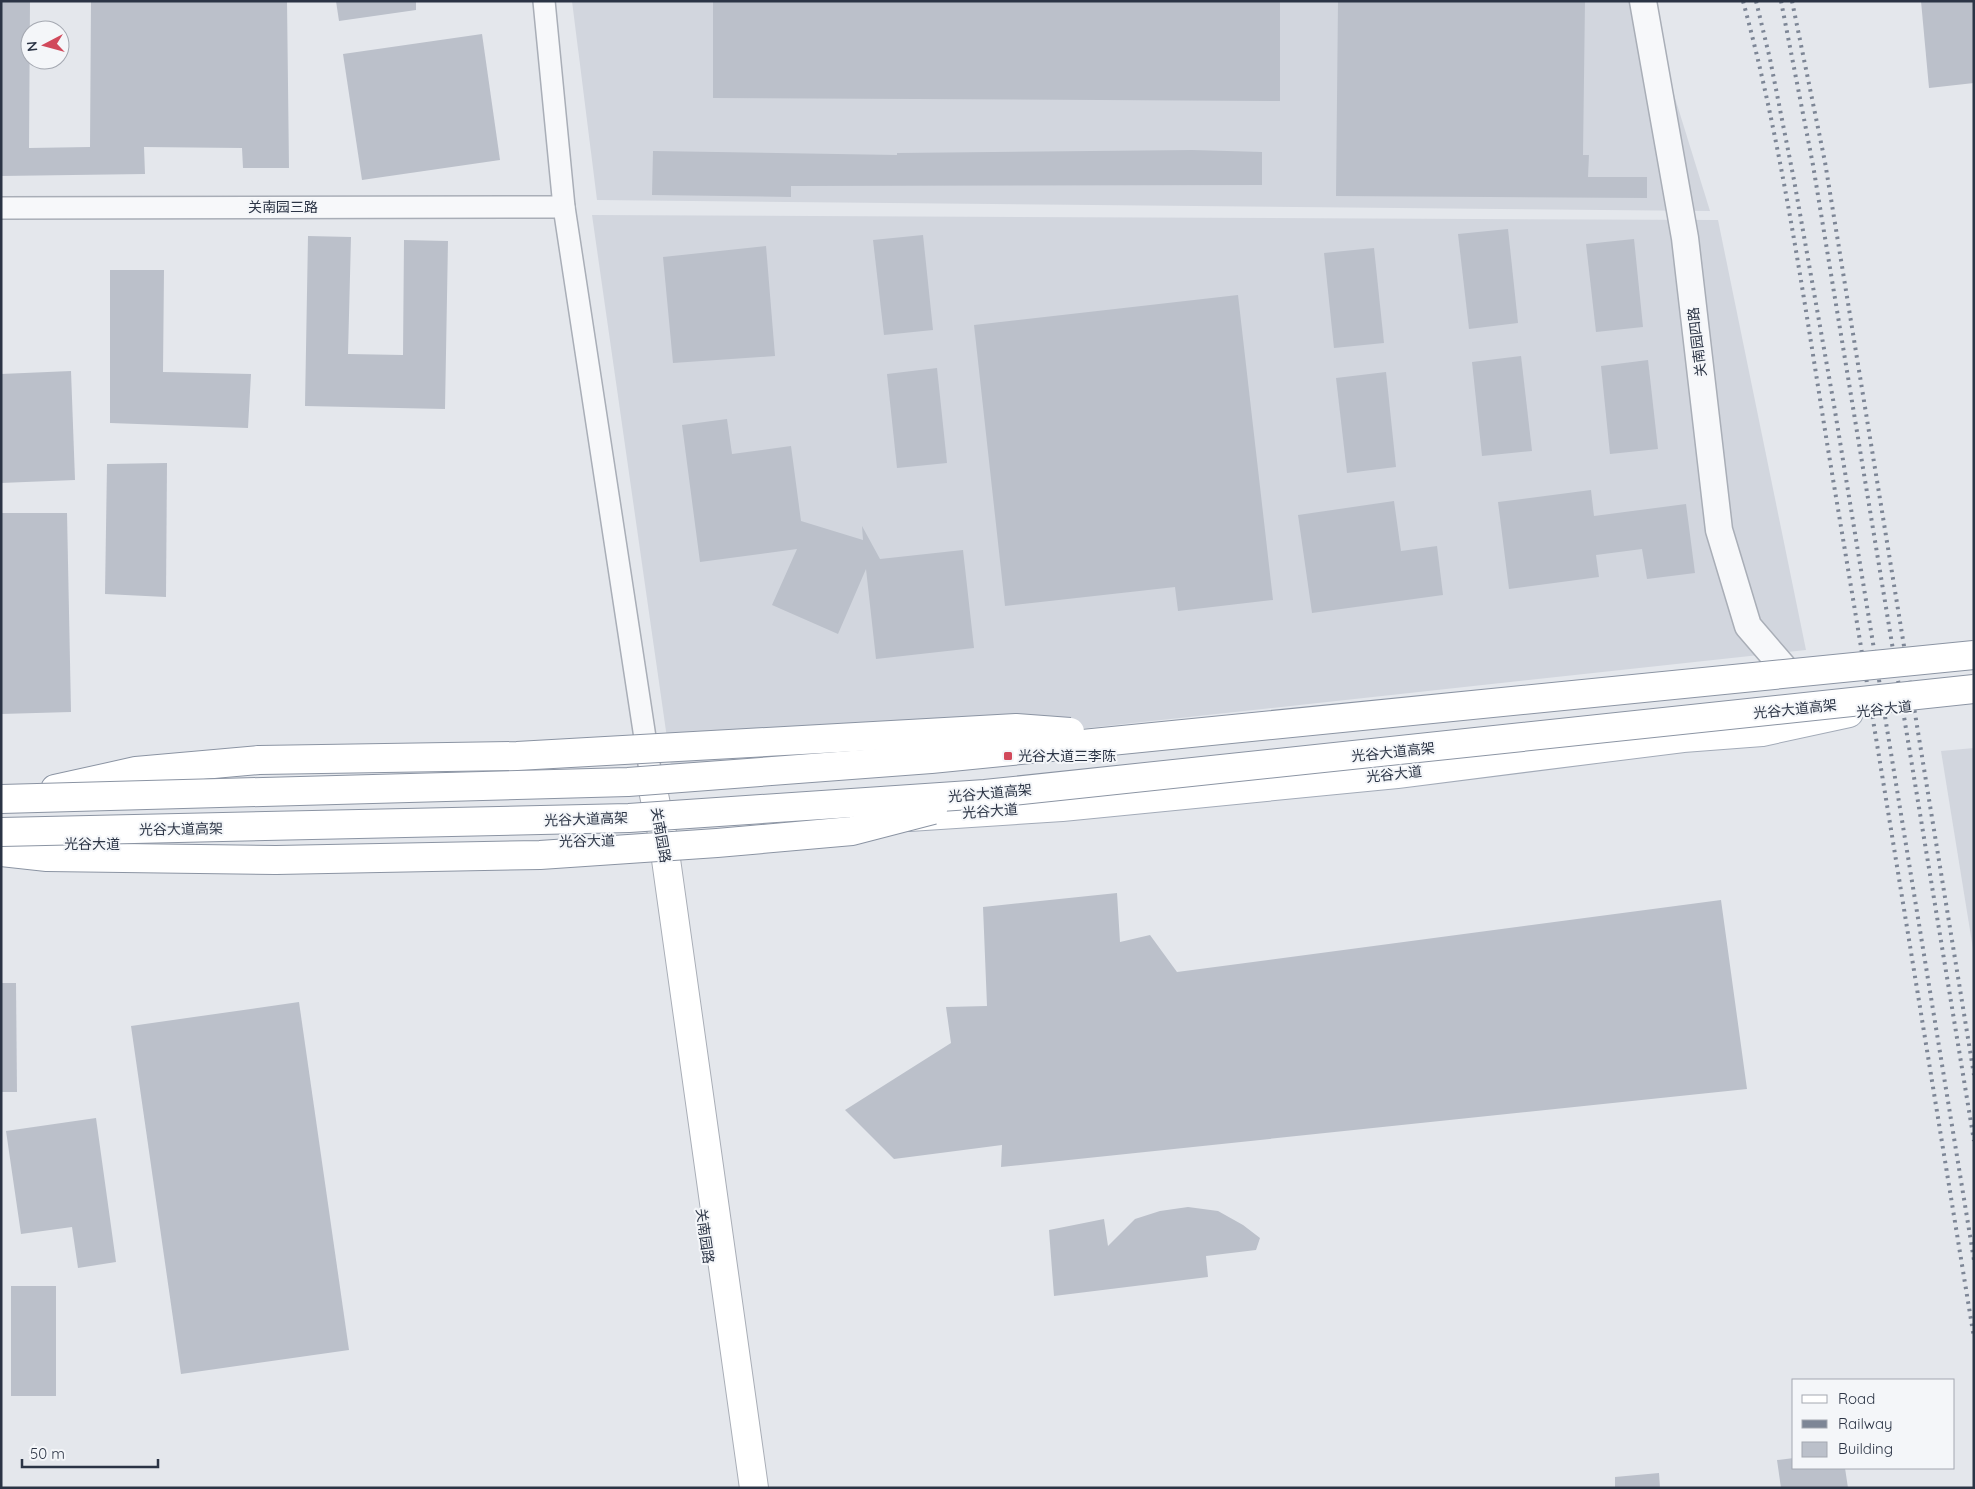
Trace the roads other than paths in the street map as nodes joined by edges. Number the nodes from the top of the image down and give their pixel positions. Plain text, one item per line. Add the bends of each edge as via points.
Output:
1 (544, 1) edge
2 (1643, 1) edge
3 (564, 207) junction
4 (1, 208) edge
5 (1974, 647) edge
6 (1974, 655) edge
7 (1785, 669) junction
8 (1974, 689) edge
9 (1974, 700) edge
10 (1144, 737) junction
11 (1, 788) edge
12 (55, 789) junction
13 (654, 790) junction
14 (998, 793) junction
15 (1, 799) edge
16 (1, 832) edge
17 (655, 839) junction
18 (1, 844) edge
19 (1, 852) edge
20 (741, 1488) edge
21 (754, 1488) edge

1 - 3 street
2 - 7 street, 关南园四路 via 1684,238 1719,530 1748,626
3 - 4 street, 关南园三路
3 - 13 street
5 - 7 main road
6 - 10 main road, bridge
7 - 13 main road via 1377,718
8 - 14 main road, 光谷大道高架, bridge
9 - 17 main road, 光谷大道 via 1846,713 1762,732 1684,738 1397,774 1062,806 744,828
10 - 12 main road, bridge via 1016,728 517,756 259,760 136,771
10 - 15 main road, bridge via 931,759 628,782
11 - 12 main road
12 - 13 main road via 313,794 583,794
13 - 17 main road, 关南园路
14 - 16 main road, 光谷大道高架, bridge via 628,818
14 - 19 main road, bridge via 852,831 540,855 276,860 47,857
17 - 18 main road, 光谷大道 via 305,847
17 - 20 main road, 关南园路
17 - 21 main road, 关南园路

